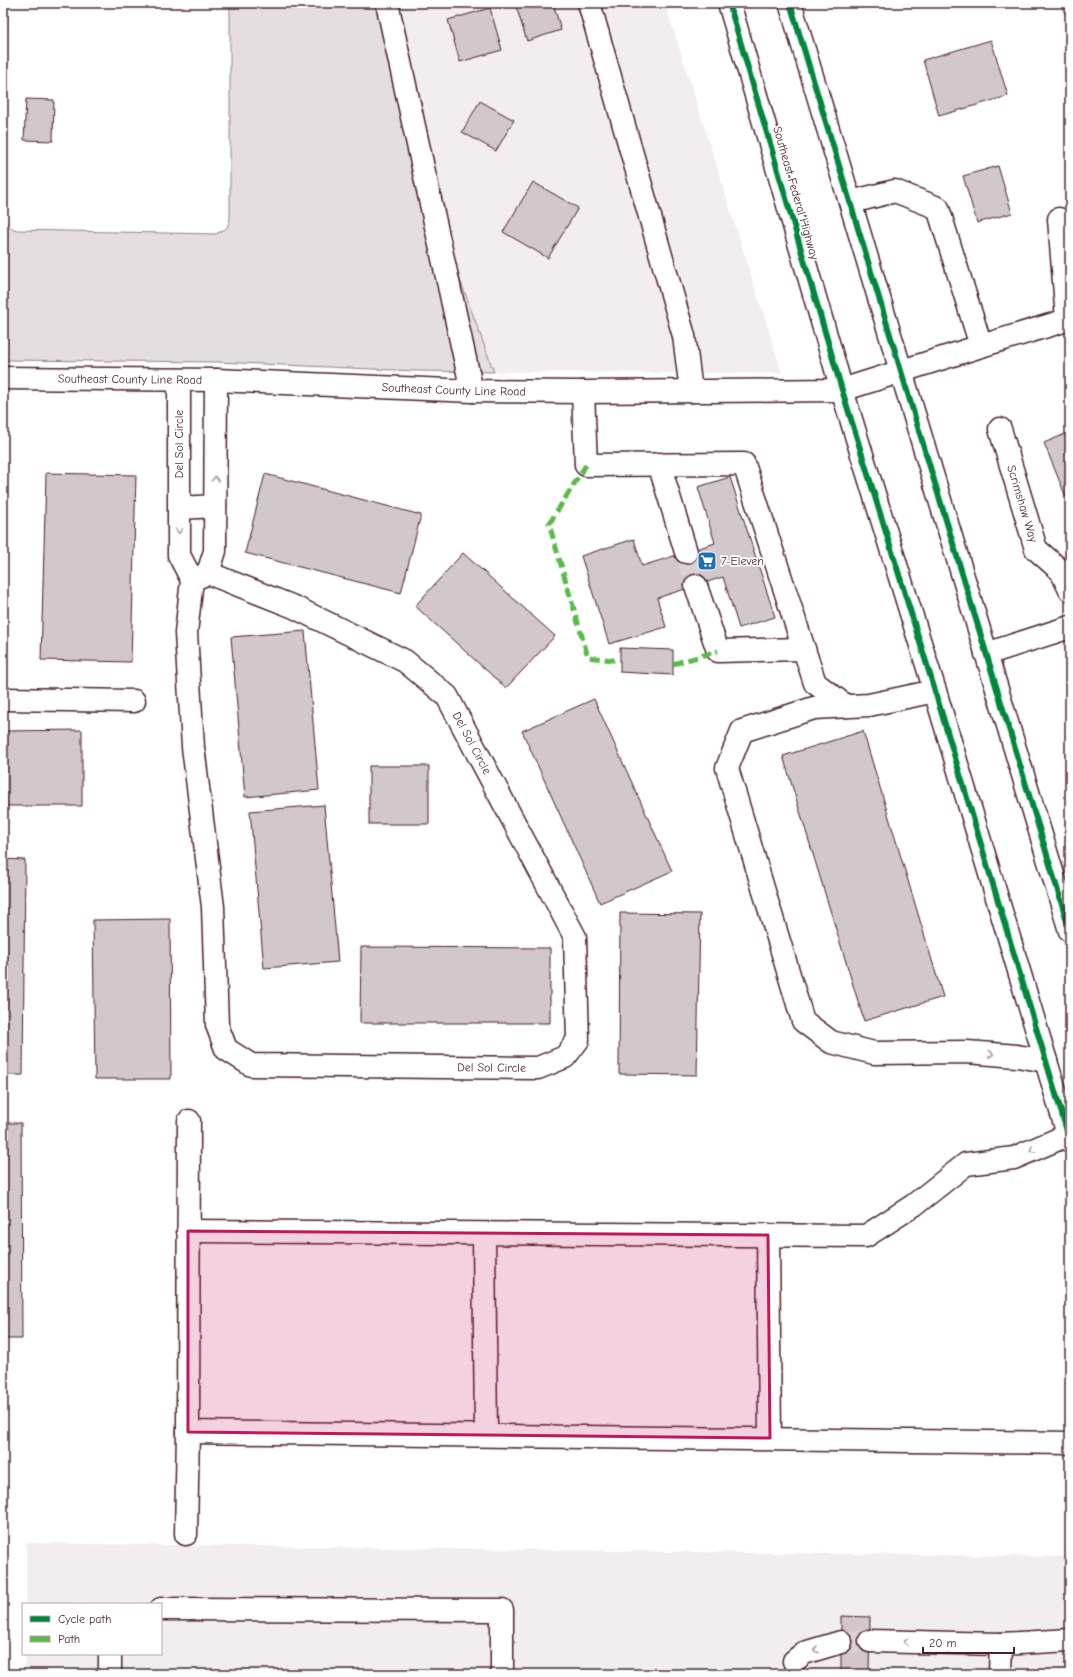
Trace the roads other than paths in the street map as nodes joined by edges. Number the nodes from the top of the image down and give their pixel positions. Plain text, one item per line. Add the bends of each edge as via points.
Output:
1 (387, 3) edge
2 (588, 3) edge
3 (729, 3) edge
4 (790, 3) edge
5 (851, 202) junction
6 (1059, 219) dead end
7 (981, 346) junction
8 (901, 372) junction
9 (3, 378) edge
10 (179, 380) junction
11 (216, 380) junction
12 (842, 390) junction
13 (472, 391) junction
14 (690, 391) junction
15 (582, 392) junction
16 (1000, 429) dead end
17 (659, 464) junction
18 (215, 506) junction
19 (180, 508) junction
20 (686, 552) tunnel mouth
21 (200, 577) junction
22 (696, 586) tunnel mouth
23 (1070, 590) edge
24 (1070, 627) edge
25 (804, 649) junction
26 (986, 654) junction
27 (935, 691) junction
28 (3, 699) edge
29 (134, 701) dead end
30 (846, 706) junction
31 (1069, 924) edge
32 (1046, 1061) junction
33 (189, 1121) dead end
34 (1069, 1138) edge
35 (188, 1231) junction
36 (484, 1234) junction
37 (768, 1235) junction
38 (188, 1432) junction
39 (486, 1435) junction
40 (770, 1438) junction
41 (1060, 1442) edge
42 (186, 1534) dead end
43 (162, 1609) edge
44 (1070, 1640) edge
45 (841, 1642) tunnel mouth
46 (870, 1642) tunnel mouth
47 (1001, 1644) junction
48 (110, 1655) edge
49 (794, 1661) dead end
50 (110, 1674) edge
51 (502, 1674) edge
52 (1000, 1674) edge

1 - 13 street
2 - 14 street via 684,336
3 - 12 street, Southeast Federal Highway
4 - 5 street
5 - 7 street via 895,191 938,208
5 - 8 street
6 - 7 street, Southeast County Line Road via 1067,320
7 - 8 street, Southeast County Line Road
8 - 12 street, Southeast County Line Road
8 - 26 street
9 - 10 street, Southeast County Line Road
10 - 11 street, Southeast County Line Road
10 - 19 street, Del Sol Circle
11 - 13 street, Southeast County Line Road
18 -> 11 street, Del Sol Circle
12 - 14 street, Southeast County Line Road
12 - 27 street, Southeast Federal Highway
13 - 15 street, Southeast County Line Road
14 - 15 street, Southeast County Line Road
15 - 17 street via 586,465
16 - 23 street, Scrimshaw Way via 1036,549 1061,571
17 - 20 street
17 - 25 street via 744,464
18 - 19 street
18 - 21 street, Del Sol Circle via 215,551
19 -> 21 street, Del Sol Circle via 179,555
21 - 21 street, Del Sol Circle via 294,607 405,661 447,696 575,937 578,1040 565,1057 538,1068 251,1065 226,1049 217,1025 213,907 193,747 186,633
22 - 25 street via 718,651
24 - 26 street
25 - 30 street via 815,683
26 - 31 street
27 - 30 street via 869,705
27 - 32 street, Southeast Federal Highway
28 - 29 street
30 -> 32 street via 814,708 742,731 727,768 803,1021 830,1042 874,1053 952,1051
32 - 34 street, Southeast Federal Highway
33 - 35 street
34 -> 37 street via 1014,1158 966,1164 914,1205 866,1236
35 - 36 street
35 - 38 street
36 - 37 street
36 - 39 street
37 - 40 street
38 - 39 street
38 - 42 street
39 - 40 street
40 - 41 street
43 - 51 street via 502,1610
44 - 47 street
45 -> 49 street via 804,1653
47 -> 46 street
47 - 52 street
48 - 50 street

